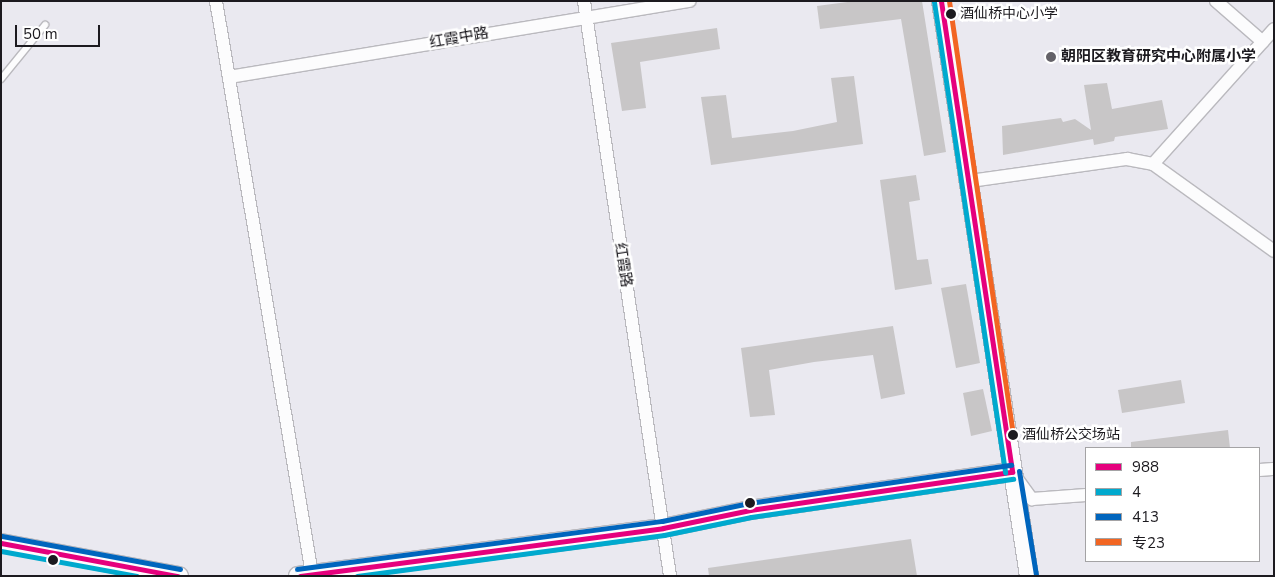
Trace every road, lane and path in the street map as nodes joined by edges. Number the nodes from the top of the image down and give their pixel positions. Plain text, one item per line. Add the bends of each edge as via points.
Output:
1 (216, 1) edge
2 (584, 1) edge
3 (690, 1) edge
4 (940, 1) edge
5 (1216, 1) edge
6 (586, 16) junction
7 (45, 25) dead end
8 (1274, 29) edge
9 (1263, 42) junction
10 (228, 77) junction
11 (1, 79) edge
12 (1153, 164) junction
13 (970, 181) junction
14 (1274, 250) edge
15 (1274, 469) edge
16 (1260, 470) edge
17 (1012, 472) junction
18 (1085, 495) edge
19 (663, 528) junction
20 (1, 543) edge
21 (305, 575) edge
22 (180, 576) edge
23 (670, 576) edge
24 (1029, 576) edge

1 - 10 street
2 - 6 street, 红霞路
3 - 6 street, 红霞中路
4 - 13 street
5 - 9 street
6 - 10 street, 红霞中路
6 - 19 street, 红霞路
7 - 11 lane
8 - 9 street
9 - 12 street
10 - 21 street
12 - 13 street via 1127,159
12 - 14 street
13 - 17 street
15 - 16 street
17 - 18 street via 1032,499
17 - 19 street via 750,510
17 - 24 street
19 - 21 street
19 - 23 street, 红霞路
20 - 22 street

